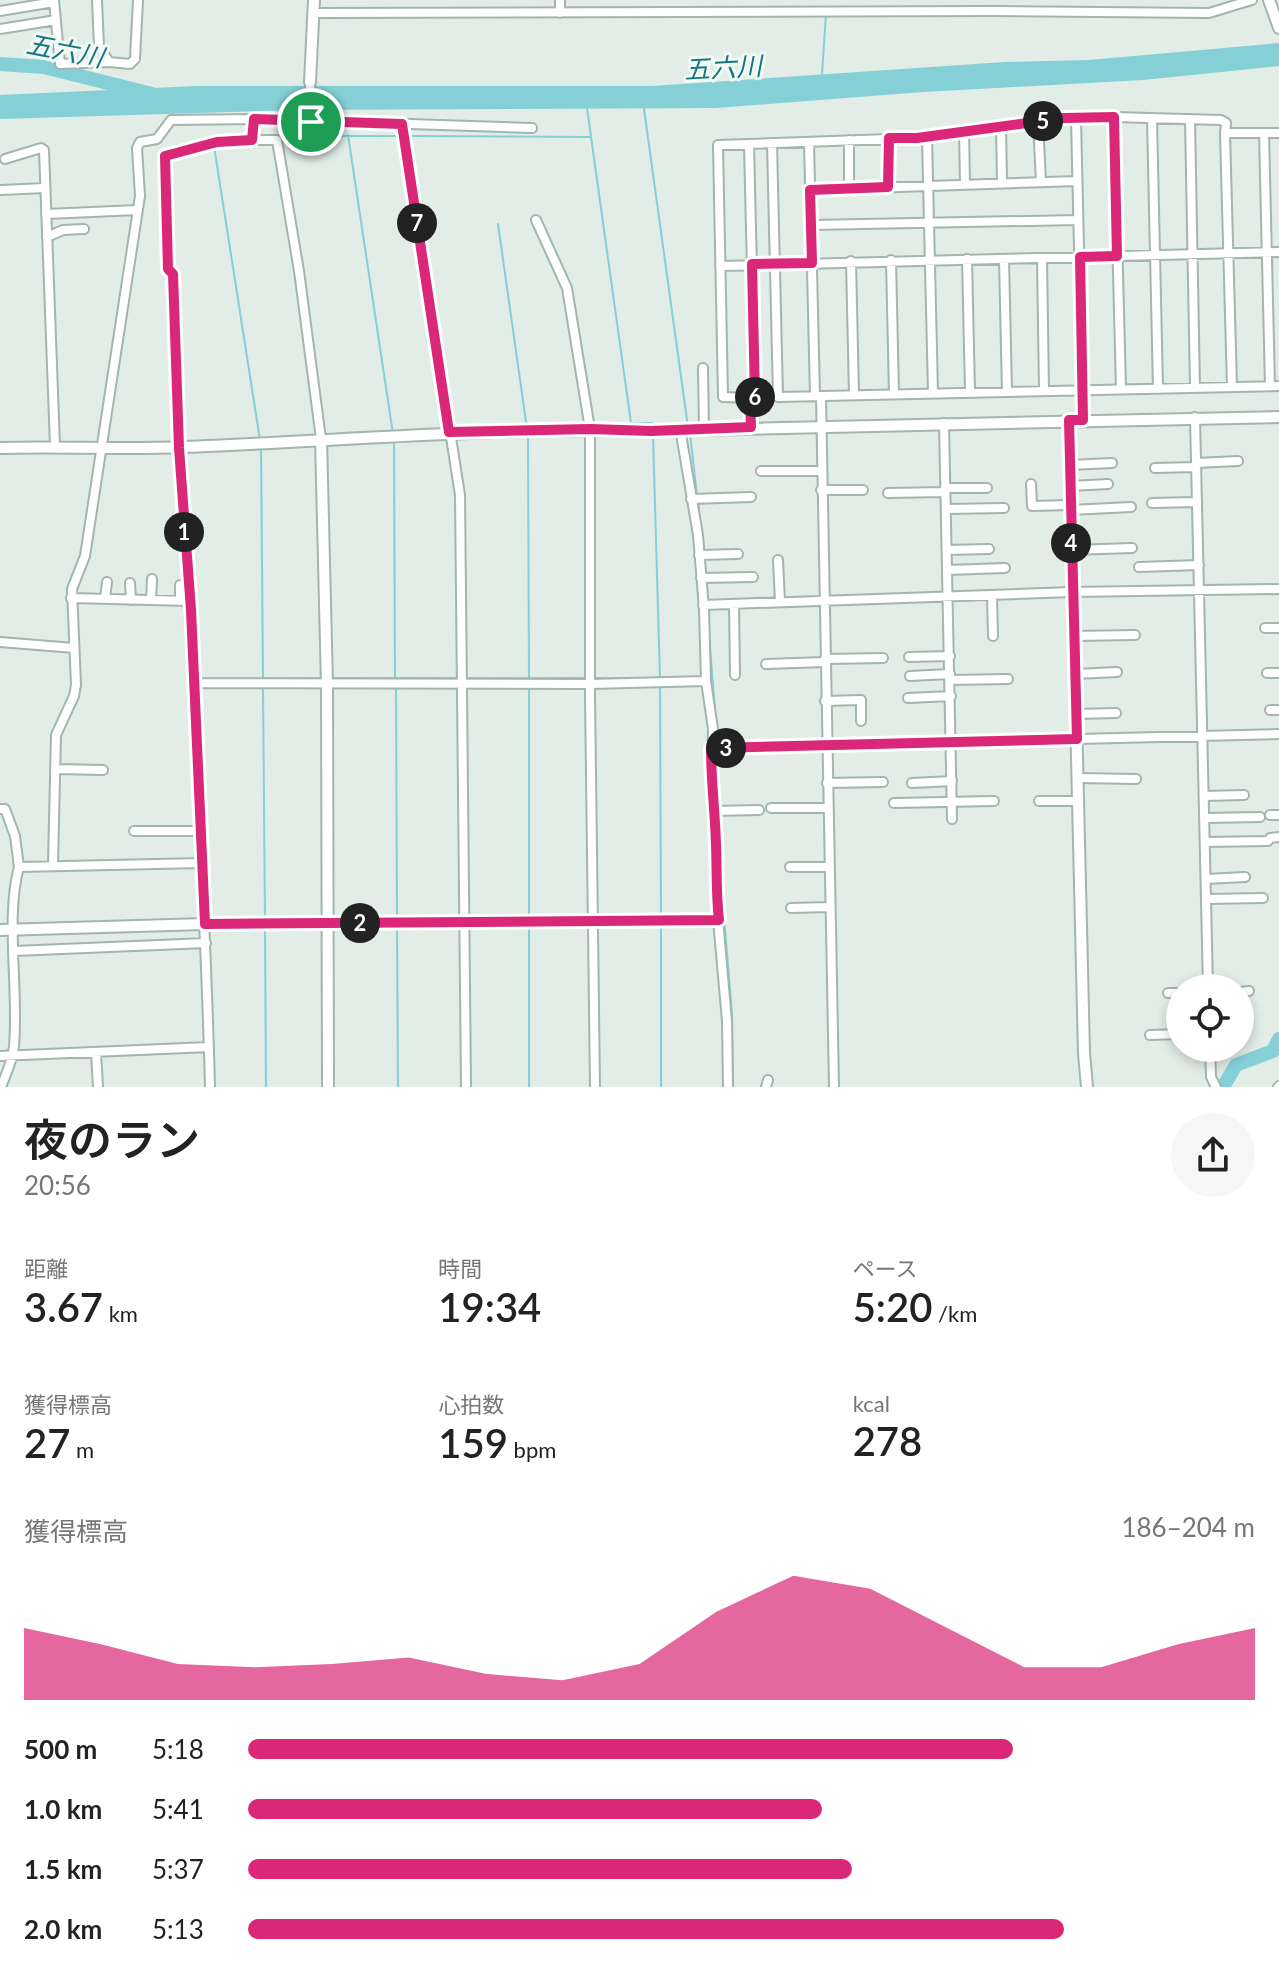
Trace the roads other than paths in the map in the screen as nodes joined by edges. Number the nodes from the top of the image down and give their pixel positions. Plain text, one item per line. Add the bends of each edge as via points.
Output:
1 (97, 0) edge
2 (138, 0) edge
3 (314, 0) edge
4 (560, 0) edge
5 (747, 0) edge
6 (996, 0) edge
7 (1252, 0) edge
8 (54, 1) edge
9 (1270, 2) edge
10 (0, 11) edge
11 (747, 11) junction
12 (996, 11) junction
13 (313, 13) junction
14 (560, 13) junction
15 (56, 20) junction
16 (1279, 28) edge
17 (0, 29) edge
18 (109, 62) junction
19 (310, 82) joint
20 (1114, 117) junction
21 (1152, 118) junction
22 (254, 119) junction
23 (311, 119) junction
24 (1076, 119) junction
25 (1190, 120) junction
26 (1038, 121) junction
27 (402, 124) junction
28 (1001, 126) junction
29 (532, 128) dead end
30 (964, 131) junction
31 (1225, 133) junction
32 (1264, 133) junction
33 (1279, 133) edge
34 (927, 137) junction
35 (889, 138) junction
36 (252, 140) junction
37 (849, 140) junction
38 (809, 142) junction
39 (772, 143) junction
40 (749, 144) junction
41 (5, 159) dead end
42 (1077, 181) junction
43 (1041, 182) junction
44 (1002, 183) junction
45 (965, 184) junction
46 (929, 186) junction
47 (888, 187) junction
48 (45, 188) junction
49 (849, 188) junction
50 (1, 190) edge
51 (810, 190) junction
52 (138, 210) junction
53 (46, 214) junction
54 (536, 220) dead end
55 (1078, 220) junction
56 (930, 222) junction
57 (811, 225) junction
58 (84, 229) dead end
59 (47, 237) junction
60 (1266, 252) junction
61 (1279, 252) edge
62 (1229, 253) junction
63 (1192, 254) junction
64 (1154, 255) junction
65 (1117, 256) junction
66 (1080, 257) junction
67 (1042, 258) junction
68 (930, 259) junction
69 (967, 259) junction
70 (1004, 259) junction
71 (891, 260) junction
72 (851, 261) junction
73 (812, 263) junction
74 (752, 264) junction
75 (774, 264) junction
76 (720, 266) junction
77 (703, 368) dead end
78 (1274, 386) edge
79 (1232, 387) junction
80 (1195, 388) junction
81 (1083, 389) junction
82 (1121, 389) junction
83 (1158, 389) junction
84 (1044, 391) junction
85 (970, 392) junction
86 (1007, 392) junction
87 (933, 393) junction
88 (894, 394) junction
89 (854, 395) junction
90 (818, 396) junction
91 (750, 398) junction
92 (1195, 417) junction
93 (1279, 417) edge
94 (1069, 420) junction
95 (1083, 420) junction
96 (944, 423) junction
97 (820, 425) junction
98 (751, 427) junction
99 (680, 428) junction
100 (704, 428) junction
101 (590, 429) junction
102 (449, 432) junction
103 (321, 439) junction
104 (55, 446) junction
105 (102, 446) junction
106 (0, 448) edge
107 (179, 448) junction
108 (1238, 461) dead end
109 (1112, 463) dead end
110 (1070, 465) junction
111 (1196, 465) junction
112 (1155, 468) dead end
113 (761, 471) dead end
114 (821, 471) junction
115 (1031, 484) dead end
116 (1108, 484) dead end
117 (1070, 486) junction
118 (987, 488) dead end
119 (821, 490) junction
120 (863, 490) dead end
121 (945, 490) junction
122 (888, 493) dead end
123 (751, 497) dead end
124 (691, 499) junction
125 (1197, 502) junction
126 (1152, 503) dead end
127 (1131, 507) dead end
128 (1004, 508) dead end
129 (1070, 508) junction
130 (946, 509) junction
131 (1132, 548) dead end
132 (989, 549) dead end
133 (947, 550) junction
134 (1071, 550) junction
135 (738, 554) dead end
136 (699, 555) junction
137 (778, 560) dead end
138 (1199, 565) junction
139 (1139, 567) dead end
140 (1005, 568) dead end
141 (947, 570) junction
142 (753, 577) dead end
143 (701, 578) junction
144 (152, 579) dead end
145 (107, 582) dead end
146 (130, 583) dead end
147 (180, 585) dead end
148 (1279, 589) edge
149 (1072, 592) junction
150 (1199, 592) junction
151 (992, 595) junction
152 (948, 596) junction
153 (71, 598) junction
154 (105, 599) junction
155 (131, 600) junction
156 (151, 600) junction
157 (185, 601) junction
158 (824, 601) junction
159 (780, 602) junction
160 (734, 604) junction
161 (703, 605) junction
162 (1265, 628) dead end
163 (1279, 628) edge
164 (1135, 635) dead end
165 (993, 636) dead end
166 (1074, 636) junction
167 (0, 642) edge
168 (74, 648) junction
169 (950, 656) junction
170 (909, 657) dead end
171 (883, 658) dead end
172 (825, 661) junction
173 (766, 664) dead end
174 (1117, 672) dead end
175 (1267, 673) dead end
176 (1279, 673) edge
177 (1075, 674) junction
178 (735, 675) dead end
179 (910, 676) dead end
180 (950, 677) junction
181 (1008, 679) dead end
182 (706, 681) junction
183 (194, 683) junction
184 (463, 683) junction
185 (591, 684) junction
186 (327, 685) junction
187 (951, 696) junction
188 (908, 698) dead end
189 (825, 701) junction
190 (1116, 713) dead end
191 (1076, 714) junction
192 (861, 721) dead end
193 (1279, 734) edge
194 (1203, 736) junction
195 (1077, 739) junction
196 (952, 742) junction
197 (826, 745) junction
198 (711, 748) junction
199 (55, 769) junction
200 (103, 770) dead end
201 (1078, 778) junction
202 (1136, 779) dead end
203 (952, 781) junction
204 (883, 782) dead end
205 (827, 783) junction
206 (912, 783) dead end
207 (1244, 795) dead end
208 (1204, 796) junction
209 (994, 801) dead end
210 (1039, 801) dead end
211 (1078, 801) junction
212 (952, 802) junction
213 (894, 803) dead end
214 (771, 808) dead end
215 (828, 808) junction
216 (0, 809) edge
217 (759, 810) dead end
218 (713, 811) junction
219 (1270, 816) edge
220 (1205, 818) junction
221 (952, 819) dead end
222 (134, 831) dead end
223 (201, 831) junction
224 (1279, 837) edge
225 (1205, 842) junction
226 (202, 863) junction
227 (53, 864) junction
228 (19, 867) junction
229 (790, 867) dead end
230 (829, 867) junction
231 (1245, 877) dead end
232 (1206, 879) junction
233 (1263, 898) dead end
234 (1206, 899) junction
235 (830, 907) junction
236 (791, 908) dead end
237 (719, 920) junction
238 (594, 922) junction
239 (327, 923) junction
240 (466, 923) junction
241 (205, 924) junction
242 (14, 929) junction
243 (0, 930) edge
244 (206, 943) junction
245 (14, 951) junction
246 (1208, 974) edge
247 (1166, 1034) edge
248 (1150, 1035) dead end
249 (209, 1047) junction
250 (96, 1052) junction
251 (13, 1055) junction
252 (0, 1056) edge
253 (1210, 1062) edge
254 (1, 1087) edge
255 (98, 1087) edge
256 (210, 1087) edge
257 (328, 1087) edge
258 (466, 1087) edge
259 (595, 1087) edge
260 (728, 1087) edge
261 (834, 1087) edge
262 (1087, 1087) edge
263 (1216, 1087) edge

1 - 18 street via 99,46
2 - 18 street via 135,59 130,64
3 - 13 street
4 - 14 street
5 - 11 street
6 - 12 street
7 - 12 street via 1209,13
8 - 10 street
8 - 15 street
9 - 16 street
11 - 12 street
11 - 14 street
13 - 14 street
13 - 19 street
15 - 17 street
15 - 18 street via 60,64
19 - 23 street
20 - 21 street
20 - 24 street
20 - 65 street
21 - 25 street
21 - 64 street
22 - 23 street
22 - 36 street
22 - 52 street via 171,120 157,139 140,142
23 - 27 street
24 - 26 street
24 - 42 street
25 - 31 street via 1221,120
25 - 63 street
26 - 28 street
26 - 43 street
27 - 29 street
27 - 102 street
28 - 30 street
28 - 44 street
30 - 34 street
30 - 45 street
31 - 32 street
31 - 62 street
32 - 33 street
32 - 60 street
34 - 35 street
34 - 46 street
35 - 37 street
35 - 47 street
36 - 103 street via 277,140
36 - 107 street via 165,156
37 - 38 street
37 - 49 street
38 - 39 street
38 - 51 street
39 - 40 street
39 - 75 street
40 - 74 street
40 - 76 street via 718,145
41 - 48 street via 44,150
42 - 43 street
42 - 55 street
43 - 44 street
44 - 45 street
45 - 46 street
46 - 47 street
46 - 56 street
47 - 49 street
48 - 50 street
48 - 53 street
49 - 51 street
51 - 57 street
52 - 53 street
52 - 105 street
53 - 59 street
54 - 101 street via 567,288
55 - 56 street
55 - 66 street
56 - 57 street
56 - 68 street
57 - 73 street
58 - 59 street
59 - 104 street
60 - 61 street
60 - 62 street
60 - 78 street
62 - 63 street
62 - 79 street
63 - 64 street
63 - 80 street
64 - 65 street
64 - 83 street
65 - 66 street
65 - 82 street
66 - 67 street
66 - 81 street
67 - 70 street
67 - 84 street
68 - 69 street
68 - 71 street
68 - 87 street
69 - 70 street
69 - 85 street
70 - 86 street
71 - 72 street
71 - 88 street
72 - 73 street
72 - 89 street
73 - 75 street
73 - 90 street
74 - 75 street
74 - 76 street
74 - 91 street via 755,398
75 - 90 street via 778,397
76 - 91 street via 723,397
77 - 100 street
78 - 79 street
79 - 80 street
80 - 83 street
81 - 82 street
81 - 84 street
81 - 95 street
82 - 83 street
84 - 86 street
85 - 86 street
85 - 87 street
87 - 88 street
88 - 89 street
89 - 90 street
90 - 97 street
91 - 98 street
92 - 93 street
92 - 95 street
92 - 111 street
94 - 95 street
94 - 96 street
94 - 110 street
96 - 97 street
96 - 121 street
97 - 98 street
97 - 114 street
98 - 100 street
99 - 100 street
99 - 101 street
99 - 124 street
101 - 102 street
101 - 185 street
102 - 103 street
102 - 184 street via 460,495
103 - 107 street
103 - 186 street
104 - 105 street
104 - 106 street
105 - 107 street
105 - 153 street via 85,556
107 - 157 street
108 - 111 street
109 - 110 street
110 - 117 street
111 - 112 street
111 - 125 street
113 - 114 street
114 - 119 street
115 - 129 street via 1032,506
116 - 117 street
117 - 129 street
118 - 121 street
119 - 120 street
119 - 158 street
121 - 122 street
121 - 130 street
123 - 124 street
124 - 136 street
125 - 126 street
125 - 138 street
127 - 129 street
128 - 130 street
129 - 134 street
130 - 133 street
131 - 134 street
132 - 133 street
133 - 141 street
134 - 149 street
135 - 136 street
136 - 143 street
137 - 159 street
138 - 139 street
138 - 150 street
140 - 141 street
141 - 152 street
142 - 143 street
143 - 161 street
144 - 156 street
145 - 154 street
146 - 155 street
147 - 157 street
148 - 150 street
149 - 150 street
149 - 151 street
149 - 166 street
150 - 194 street
151 - 152 street
151 - 165 street
152 - 158 street
152 - 169 street
153 - 154 street
153 - 168 street
154 - 155 street
155 - 156 street
156 - 157 street
157 - 183 street
158 - 159 street
158 - 172 street
159 - 160 street
160 - 161 street
160 - 178 street
161 - 182 street
162 - 163 street
164 - 166 street
166 - 177 street
167 - 168 street
168 - 199 street via 74,696 56,735
169 - 170 street
169 - 180 street
171 - 172 street
172 - 173 street
172 - 189 street
174 - 177 street
175 - 176 street
177 - 191 street
179 - 180 street
180 - 181 street
180 - 187 street
182 - 185 street
182 - 198 street
183 - 186 street
183 - 223 street
184 - 185 street
184 - 186 street
184 - 240 street
185 - 238 street
186 - 239 street
187 - 188 street
187 - 196 street
189 - 192 street via 861,700
189 - 197 street
190 - 191 street
191 - 195 street
193 - 194 street
194 - 195 street
194 - 208 street
195 - 196 street
195 - 201 street
196 - 197 street
196 - 203 street
197 - 198 street
197 - 205 street
198 - 218 street
199 - 200 street
199 - 227 street
201 - 202 street
201 - 211 street
203 - 206 street
203 - 212 street
204 - 205 street
205 - 215 street
207 - 208 street
208 - 220 street
209 - 212 street
210 - 211 street
211 - 262 street
212 - 213 street
212 - 221 street
214 - 215 street
215 - 230 street
216 - 228 street via 5,809 15,836
217 - 218 street
218 - 237 street
219 - 220 street
220 - 225 street
222 - 223 street
223 - 226 street
224 - 225 street
225 - 232 street
226 - 227 street
226 - 241 street
227 - 228 street
228 - 242 street
229 - 230 street
230 - 235 street
231 - 232 street
232 - 234 street
233 - 234 street
234 - 246 street
235 - 236 street
235 - 261 street
237 - 238 street
237 - 260 street
238 - 240 street
238 - 259 street
239 - 240 street
239 - 241 street
239 - 257 street
240 - 258 street
241 - 242 street
241 - 244 street
242 - 243 street
242 - 245 street
244 - 245 street
244 - 249 street
245 - 251 street
247 - 248 street
249 - 250 street
249 - 256 street
250 - 251 street
250 - 255 street
251 - 252 street
251 - 254 street
253 - 263 street

